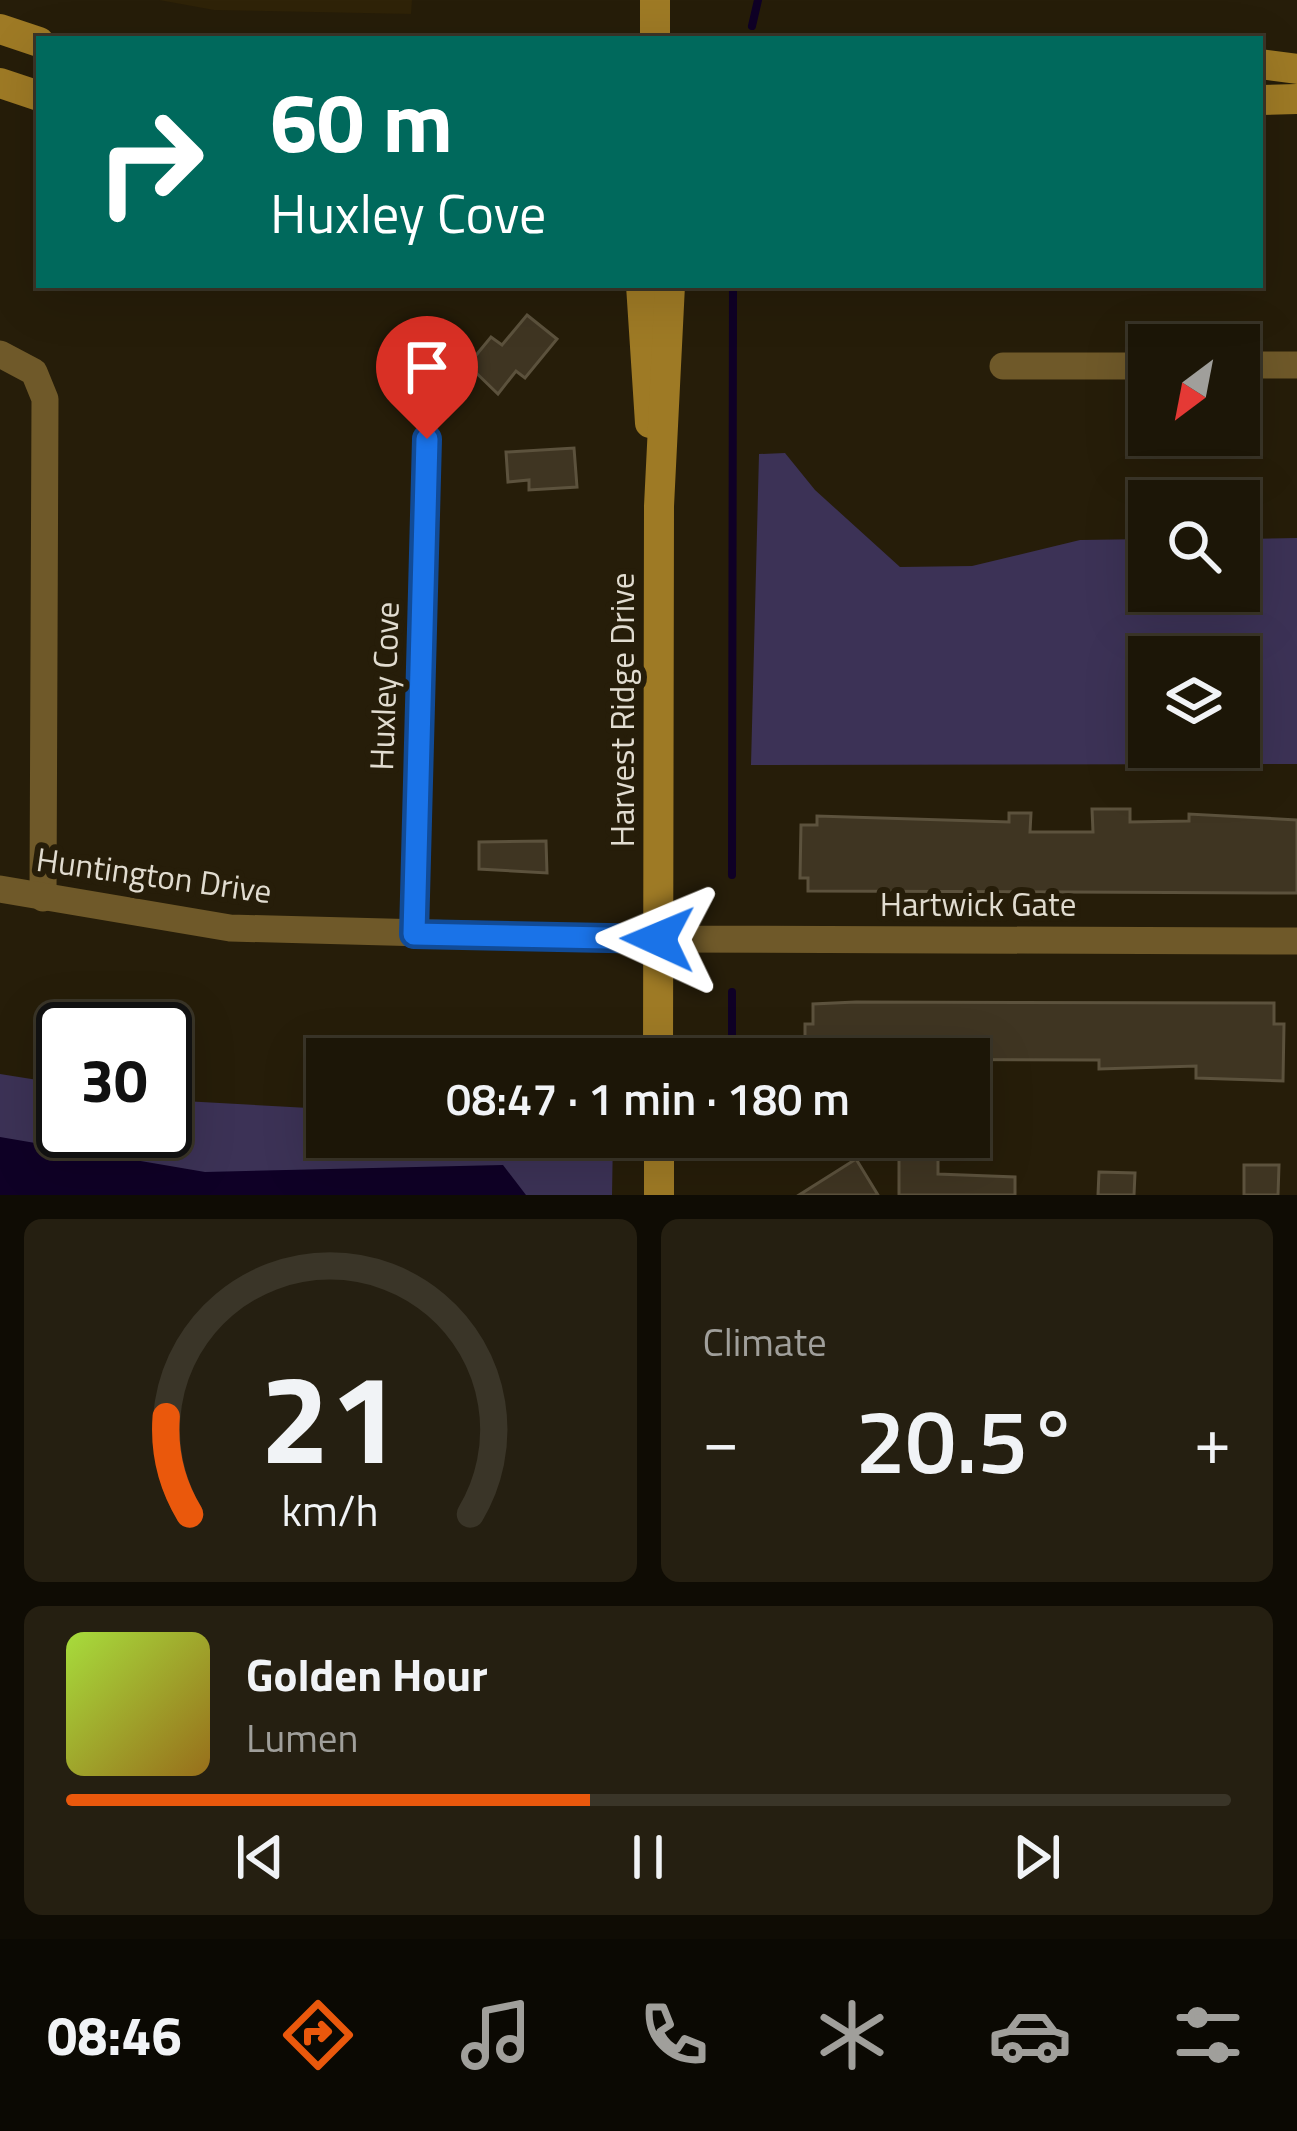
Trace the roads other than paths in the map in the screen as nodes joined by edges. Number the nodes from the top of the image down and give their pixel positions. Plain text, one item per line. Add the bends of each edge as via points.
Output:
1 (655, 0) edge
2 (0, 29) edge
3 (655, 36) edge
4 (36, 41) edge
5 (1263, 64) edge
6 (1297, 69) edge
7 (0, 83) edge
8 (36, 94) edge
9 (1297, 99) edge
10 (1263, 100) edge
11 (641, 288) edge
12 (670, 288) edge
13 (0, 354) edge
14 (1260, 365) edge
15 (1297, 365) edge
16 (1003, 366) dead end
17 (1128, 366) edge
18 (427, 439) dead end
19 (659, 506) junction
20 (0, 889) edge
21 (43, 898) junction
22 (414, 934) junction
23 (658, 939) junction
24 (1297, 941) edge
25 (658, 1038) edge
26 (658, 1158) edge
27 (659, 1195) edge

1 - 3 street
2 - 4 street
5 - 6 street
7 - 8 street
9 - 10 street
11 - 19 street, Harvest Ridge Drive
12 - 19 street, Harvest Ridge Drive
13 - 21 street via 34,372 45,399
14 - 15 street
16 - 17 street
18 - 22 street, Huxley Cove
19 - 23 street, Harvest Ridge Drive
20 - 21 street, Huntington Drive
21 - 22 street, Huntington Drive via 230,928
22 - 23 street, Huntington Drive
23 - 24 street, Hartwick Gate
23 - 25 street, Harvest Ridge Drive
26 - 27 street

